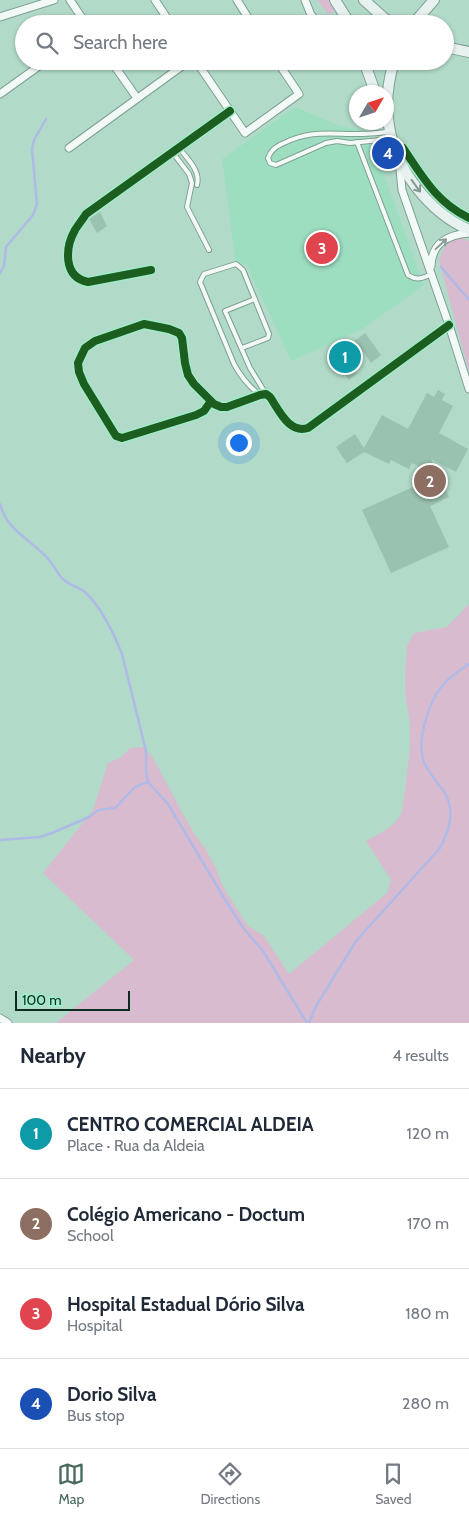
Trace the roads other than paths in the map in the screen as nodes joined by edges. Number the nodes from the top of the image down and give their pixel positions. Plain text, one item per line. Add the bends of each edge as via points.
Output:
1 (54, 0) edge
2 (70, 0) edge
3 (155, 0) edge
4 (237, 0) edge
5 (305, 0) edge
6 (334, 0) edge
7 (364, 0) edge
8 (434, 0) edge
9 (37, 3) edge
10 (80, 15) edge
11 (165, 15) edge
12 (246, 15) edge
13 (311, 15) edge
14 (344, 15) edge
15 (382, 15) edge
16 (421, 15) edge
17 (0, 17) edge
18 (454, 49) edge
19 (469, 52) edge
20 (33, 70) edge
21 (118, 70) edge
22 (176, 70) edge
23 (202, 70) edge
24 (283, 70) edge
25 (367, 70) edge
26 (392, 70) edge
27 (373, 85) edge
28 (390, 85) edge
29 (0, 94) edge
30 (137, 98) junction
31 (230, 111) junction
32 (382, 130) edge
33 (387, 130) edge
34 (389, 130) edge
35 (357, 142) junction
36 (69, 148) dead end
37 (176, 150) junction
38 (398, 154) junction
39 (197, 185) dead end
40 (469, 232) edge
41 (209, 250) dead end
42 (151, 270) dead end
43 (431, 273) junction
44 (255, 299) junction
45 (449, 325) junction
46 (242, 348) junction
47 (469, 389) edge
48 (263, 394) junction
49 (211, 401) junction
50 (0, 1018) edge
51 (8, 1023) edge

1 - 9 street
2 - 10 street
3 - 11 street
4 - 12 street
5 - 13 street
6 - 14 main road
7 - 15 main road
8 - 16 main road
9 - 17 street
18 - 19 main road
20 - 29 street
21 - 30 street
22 - 30 street
23 - 31 street
24 - 31 street via 299,94 245,133
25 - 27 main road
26 - 28 main road
30 - 36 street
31 - 37 street
32 - 35 lane via 297,136 275,147 268,158 276,165 326,143
33 - 35 lane
34 - 38 main road
35 - 43 lane via 408,275 422,278
37 - 39 lane via 197,174
37 - 41 lane via 192,183 187,207
37 - 42 street via 86,214 74,230 68,247 68,266 74,276 88,282
38 -> 40 main road via 425,198
38 - 43 street via 402,190
43 -> 40 street via 432,256 440,243
43 - 45 street
44 - 46 lane via 268,338
44 - 46 lane via 225,310
44 - 48 lane via 243,270 236,264 204,274 200,282 241,377 250,388
45 - 47 street
45 - 48 street via 308,428 297,429 288,424 270,397
46 - 48 lane
48 - 49 street via 227,407
49 - 49 street via 188,375 182,338 169,328 144,324 95,341 85,348 78,363 84,384 116,436 122,438 196,415 204,411
50 - 51 street

